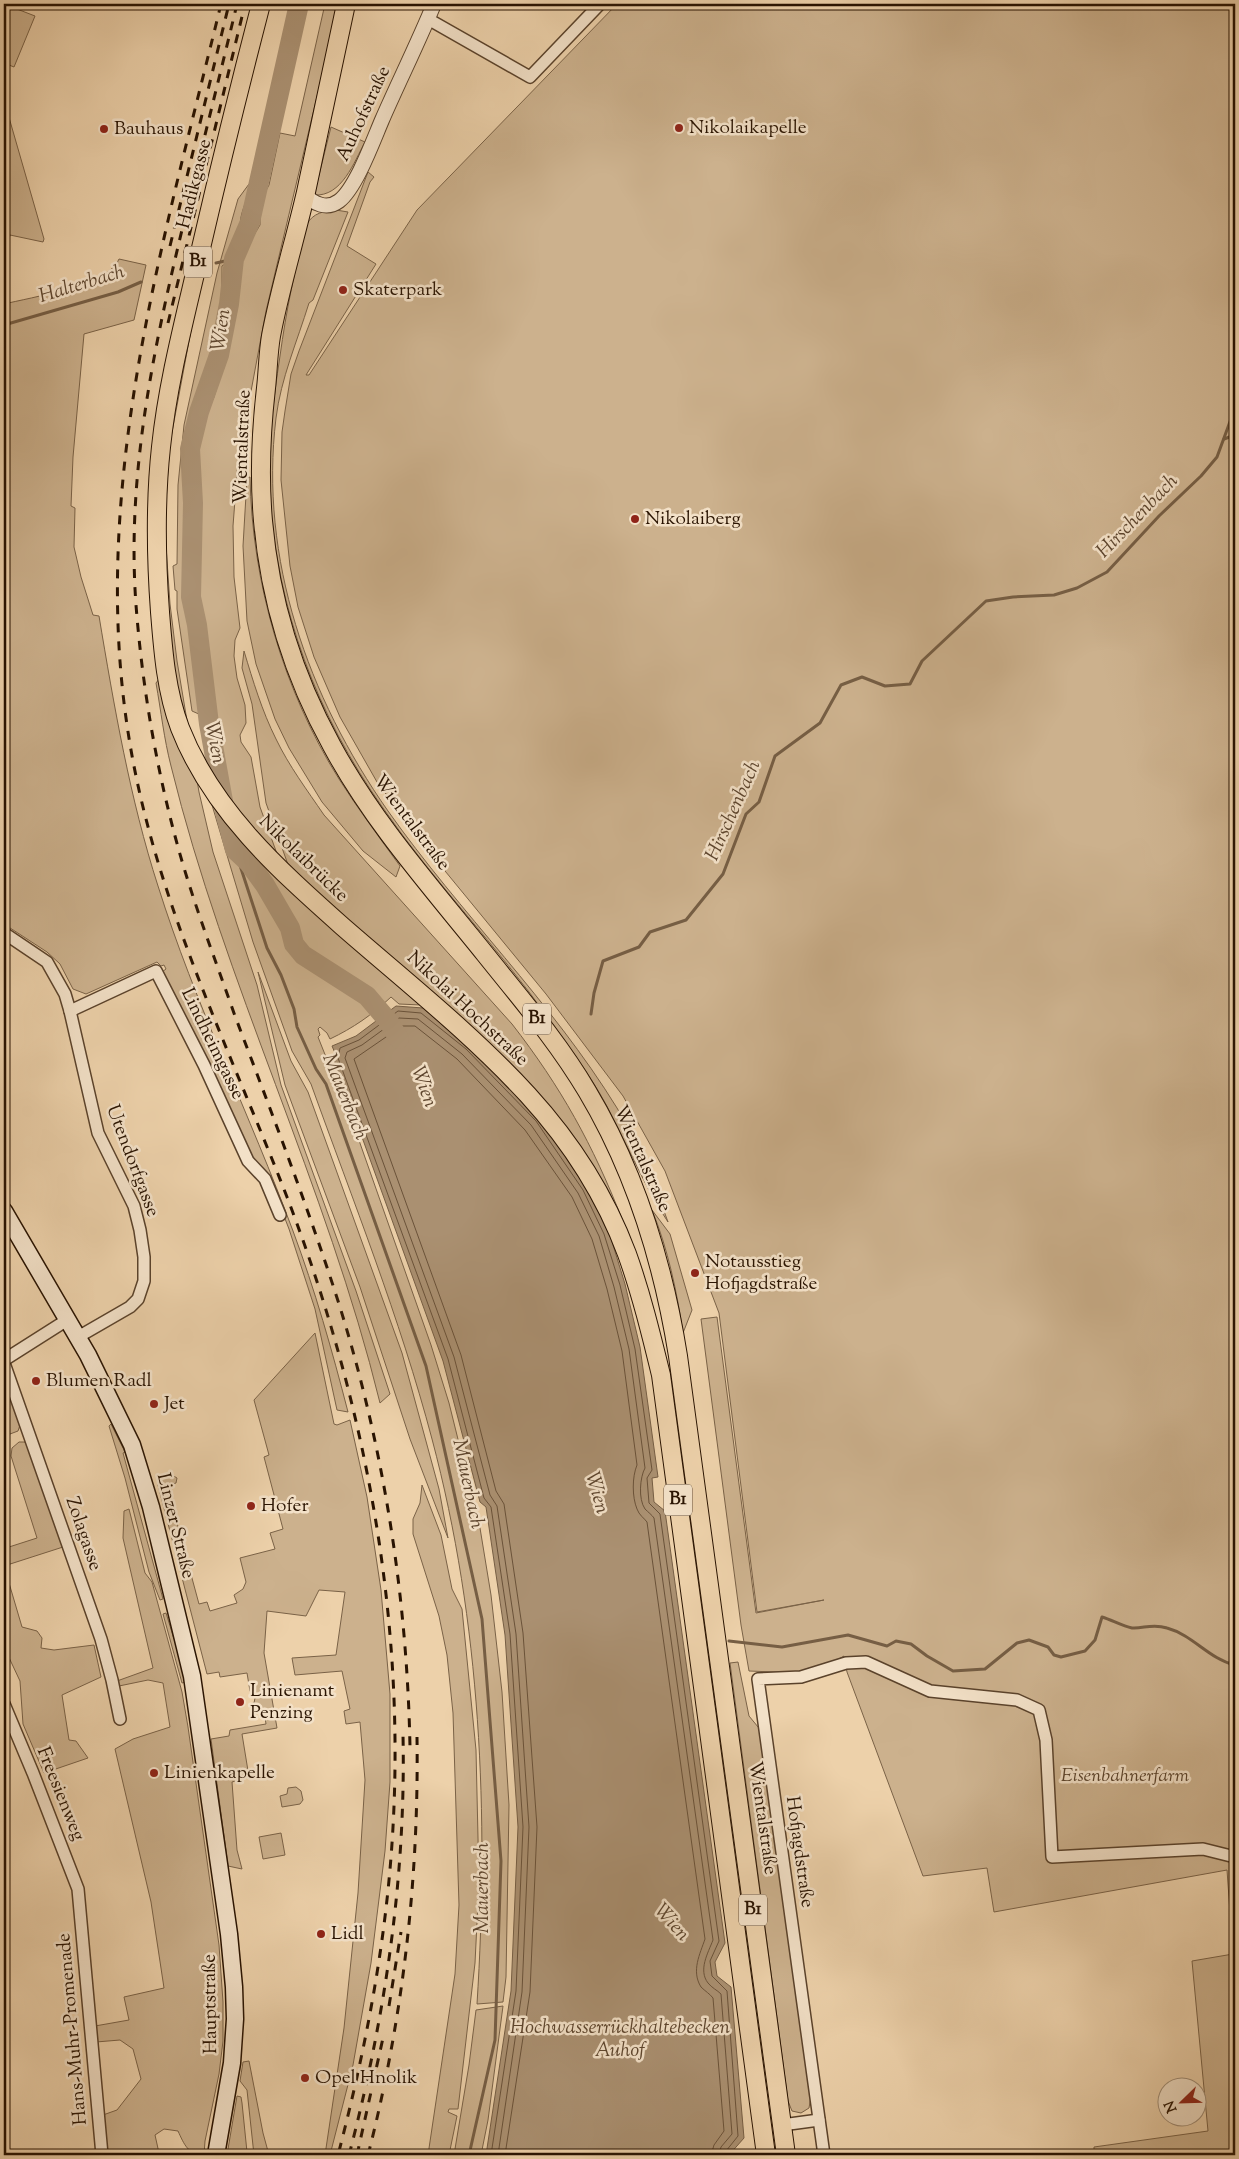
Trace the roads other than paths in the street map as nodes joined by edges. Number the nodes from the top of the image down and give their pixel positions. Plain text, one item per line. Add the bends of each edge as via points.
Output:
1 (262, 4) edge
2 (346, 4) edge
3 (434, 4) edge
4 (600, 4) edge
5 (428, 19) junction
6 (305, 194) junction
7 (156, 524) joint
8 (4, 933) edge
9 (376, 955) joint
10 (70, 1011) junction
11 (4, 1211) edge
12 (280, 1215) dead end
13 (68, 1320) junction
14 (78, 1337) junction
15 (4, 1362) edge
16 (4, 1704) edge
17 (120, 1719) dead end
18 (1235, 1858) edge
19 (220, 1881) joint
20 (80, 1899) joint
21 (819, 2120) junction
22 (782, 2125) junction
23 (102, 2155) edge
24 (216, 2155) edge
25 (766, 2155) edge
26 (786, 2155) edge
27 (824, 2155) edge

1 - 7 main road, Hadikgasse / B1 via 170,383 161,448
2 - 6 main road, Wientalstraße / B1
3 - 5 street, Auhofstraße
4 - 5 street via 530,77
5 - 6 street, Auhofstraße via 349,190 336,203 317,204
6 - 22 main road, Wientalstraße / B1 via 271,339 260,460 263,519 281,621 316,715 352,780 404,853 568,1060 601,1115 634,1185 656,1251 672,1316
7 - 9 main road, Nikolaibrücke / B1 via 168,685 179,726 196,763 219,799 258,848
8 - 10 street, Utendorfgasse via 47,962 65,994
9 - 25 main road, Nikolai Hochstraße / B1 via 472,1040 528,1095 565,1140 596,1188 617,1230 637,1285 661,1375
10 - 12 street, Lindheimgasse via 156,971 248,1161 265,1179
10 - 14 street, Utendorfgasse via 98,1133 134,1206 144,1257 144,1281 138,1299
11 - 13 main road, Linzer Straße
13 - 14 main road, Linzer Straße
13 - 15 street
14 - 19 main road, Linzer Straße via 132,1445 149,1500 192,1676
15 - 17 street, Zolagasse via 101,1639
16 - 20 street, Freesienweg via 69,1863
18 - 21 street, Hofjagdstraße via 1203,1849 1052,1858 1046,1740 1038,1710 1017,1700 930,1691 866,1662 846,1663 801,1677 758,1678
19 - 24 main road, Hauptstraße via 230,1946 235,2019 232,2063
20 - 23 street, Hans-Muhr-Promenade
21 - 22 street
21 - 27 street, Hofjagdstraße
22 - 26 main road, Wientalstraße / B1

